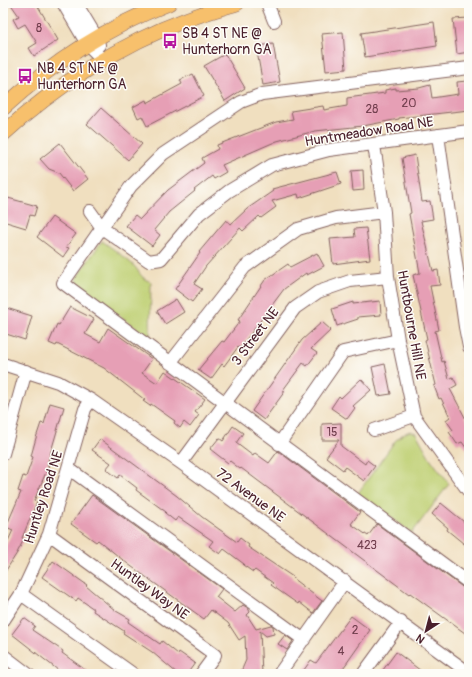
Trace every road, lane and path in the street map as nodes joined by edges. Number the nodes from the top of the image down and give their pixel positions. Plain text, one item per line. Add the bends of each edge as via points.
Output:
1 (63, 3) edge
2 (76, 3) edge
3 (169, 3) edge
4 (237, 3) edge
5 (267, 3) edge
6 (274, 21) dead end
7 (92, 41) junction
8 (103, 60) junction
9 (469, 68) edge
10 (3, 108) edge
11 (469, 131) edge
12 (3, 134) edge
13 (438, 135) junction
14 (374, 145) junction
15 (90, 210) dead end
16 (384, 212) junction
17 (102, 228) junction
18 (388, 277) junction
19 (398, 340) junction
20 (469, 346) edge
21 (170, 363) junction
22 (3, 364) edge
23 (26, 371) junction
24 (91, 400) junction
25 (224, 403) junction
26 (414, 416) junction
27 (374, 430) dead end
28 (280, 444) junction
29 (3, 454) edge
30 (181, 463) junction
31 (68, 468) junction
32 (469, 492) edge
33 (49, 534) junction
34 (345, 581) junction
35 (469, 583) edge
36 (22, 594) junction
37 (3, 621) edge
38 (401, 622) junction
39 (304, 640) junction
40 (3, 655) edge
41 (469, 673) edge
42 (28, 674) edge
43 (133, 674) edge
44 (201, 674) edge
45 (279, 674) edge
46 (363, 674) edge

1 - 7 street
2 - 7 street
3 - 7 main road via 146,12
4 - 8 main road via 188,19
5 - 6 street
7 - 8 street
7 - 10 main road via 46,71
8 - 12 main road via 20,118
9 - 17 street via 262,94 248,100 163,154 131,186
11 - 13 street, Huntmeadow Road NE
13 - 14 street, Huntmeadow Road NE
13 - 20 street
14 - 16 street, Huntbourne Hill NE
14 - 17 street, Huntmeadow Road NE via 329,150 272,165 229,191 199,214 161,259 149,261
15 - 17 street, Huntmeadow Road NE
16 - 18 street, Huntbourne Hill NE
16 - 21 street via 336,218 298,229 245,267
17 - 21 street via 63,283
18 - 19 street, Huntbourne Hill NE
18 - 25 street, 3 Street NE via 350,281 318,292 295,308
19 - 26 street, Huntbourne Hill NE
19 - 28 street via 344,352
21 - 25 street
22 - 23 street, 72 Avenue NE
23 - 24 street, 72 Avenue NE via 58,382
23 - 29 street
24 - 30 street, 72 Avenue NE
24 - 31 street, Huntley Road NE via 85,409
25 - 28 street
25 - 30 street, 3 Street NE
26 - 27 street
26 - 32 street, Huntbourne Hill NE
28 - 35 street
30 - 34 street, 72 Avenue NE
31 - 33 street, Huntley Road NE
31 - 39 street
33 - 36 street, Huntley Road NE
33 - 44 street, Huntley Way NE via 215,655
34 - 38 street, 72 Avenue NE
34 - 39 street
36 - 37 street, Huntley Road NE
36 - 43 street
38 - 41 street, 72 Avenue NE
38 - 46 street
39 - 45 street
40 - 42 street

